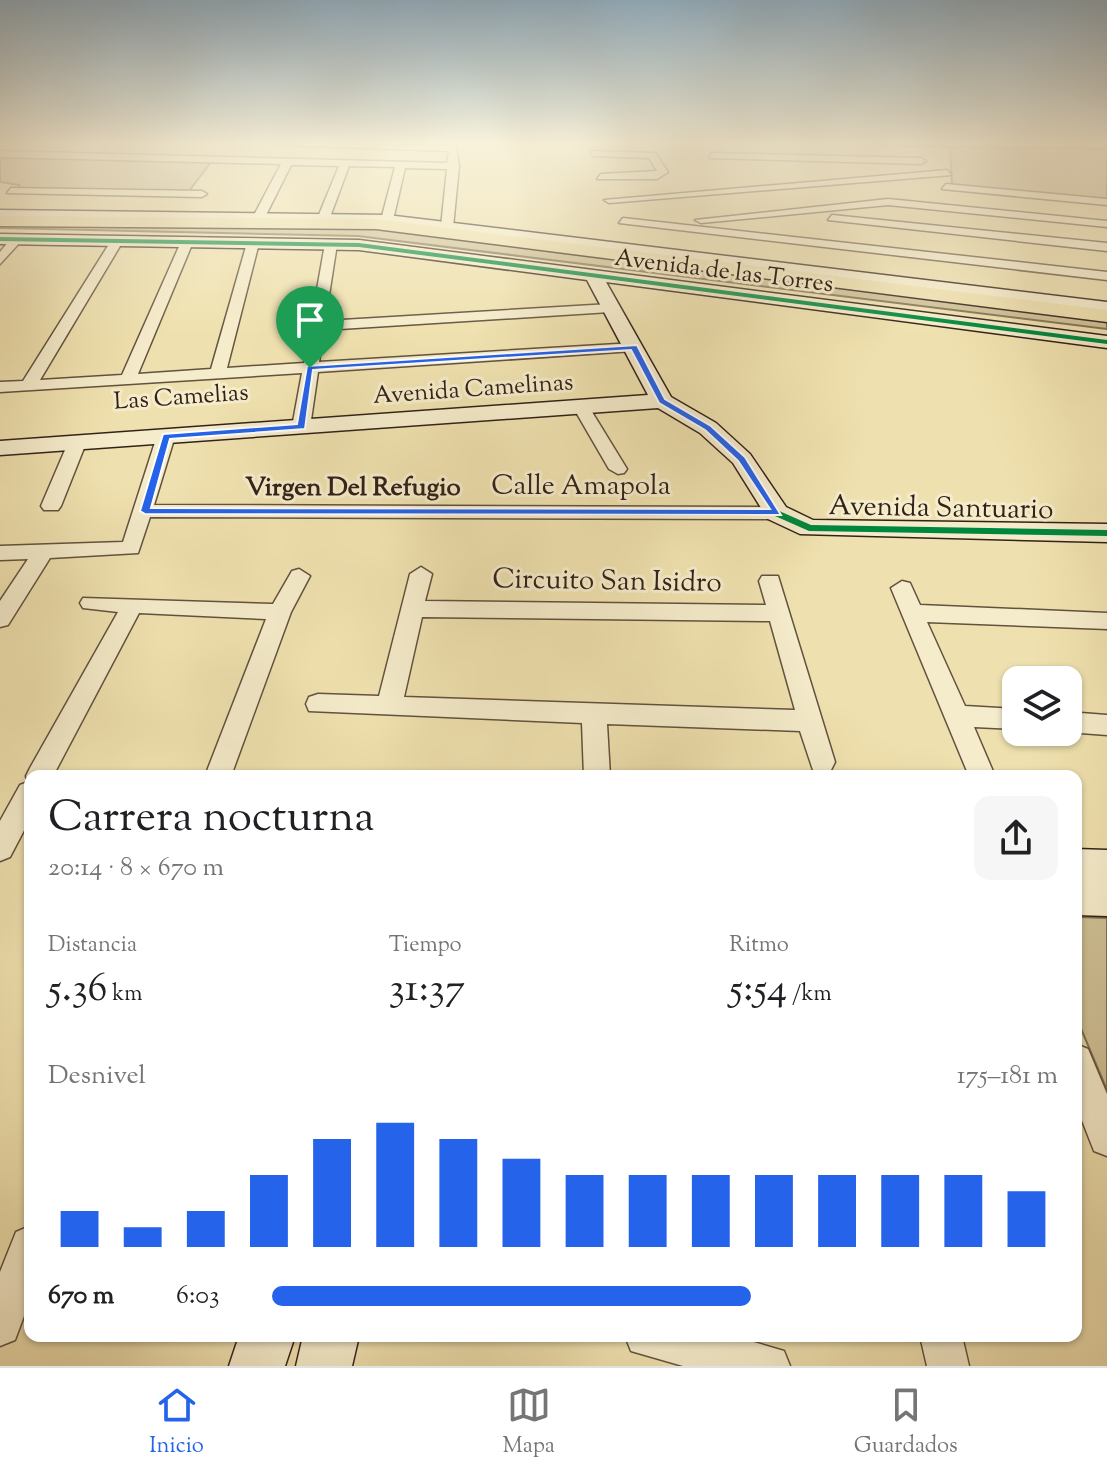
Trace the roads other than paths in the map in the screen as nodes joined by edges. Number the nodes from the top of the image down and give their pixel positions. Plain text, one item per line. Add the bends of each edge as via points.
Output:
1 (195, 206) edge
2 (265, 206) edge
3 (328, 206) edge
4 (391, 206) edge
5 (449, 206) edge
6 (613, 206) edge
7 (852, 206) edge
8 (928, 206) edge
9 (952, 208) joint
10 (781, 213) junction
11 (0, 214) edge
12 (126, 214) junction
13 (189, 215) junction
14 (259, 217) junction
15 (324, 217) junction
16 (387, 220) junction
17 (0, 221) edge
18 (623, 221) junction
19 (651, 224) junction
20 (1107, 224) edge
21 (447, 227) junction
22 (918, 227) junction
23 (9, 233) edge
24 (117, 241) junction
25 (187, 242) junction
26 (253, 243) junction
27 (331, 244) junction
28 (834, 245) junction
29 (606, 247) junction
30 (1107, 247) edge
31 (920, 256) junction
32 (0, 260) edge
33 (827, 273) junction
34 (593, 275) junction
35 (1107, 276) edge
36 (1107, 307) edge
37 (610, 308) junction
38 (1107, 316) edge
39 (316, 326) junction
40 (1107, 332) edge
41 (1107, 342) edge
42 (634, 347) junction
43 (310, 368) junction
44 (218, 373) junction
45 (127, 380) junction
46 (28, 386) junction
47 (0, 387) edge
48 (657, 392) junction
49 (581, 407) junction
50 (302, 420) junction
51 (0, 434) edge
52 (166, 436) junction
53 (77, 443) junction
54 (0, 448) edge
55 (618, 469) dead end
56 (51, 506) dead end
57 (145, 511) junction
58 (777, 513) junction
59 (1107, 533) edge
60 (0, 553) edge
61 (42, 554) junction
62 (421, 574) dead end
63 (299, 576) dead end
64 (770, 581) dead end
65 (902, 588) dead end
66 (91, 603) dead end
67 (132, 606) junction
68 (413, 609) junction
69 (280, 612) junction
70 (779, 613) junction
71 (912, 613) junction
72 (0, 619) edge
73 (1107, 621) edge
74 (318, 704) dead end
75 (389, 707) junction
76 (594, 714) junction
77 (957, 716) junction
78 (1002, 718) edge
79 (810, 721) junction
80 (1082, 723) edge
81 (1107, 725) edge
82 (822, 762) dead end
83 (42, 770) edge
84 (220, 770) edge
85 (597, 770) edge
86 (980, 770) edge
87 (24, 804) edge
88 (0, 848) edge
89 (1082, 867) edge
90 (1107, 868) edge
91 (1082, 896) edge
92 (1107, 897) edge
93 (1082, 1076) edge
94 (1107, 1138) edge
95 (23, 1284) edge
96 (0, 1325) edge
97 (265, 1342) edge
98 (330, 1342) edge
99 (671, 1342) edge
100 (942, 1342) edge
101 (257, 1366) edge
102 (324, 1366) edge
103 (769, 1366) edge
104 (948, 1366) edge

1 - 13 street
2 - 14 street
3 - 15 street
4 - 16 street
5 - 21 street
6 - 18 street
7 - 10 street
8 - 9 street
9 - 20 street
10 - 19 street
10 - 22 street
11 - 12 street, Avenida de las Torres
12 - 13 street, Avenida de las Torres
12 - 23 street
13 - 14 street, Avenida de las Torres
14 - 15 street, Avenida de las Torres
15 - 16 street, Avenida de las Torres
16 - 21 street, Avenida de las Torres
17 - 23 main road, Avenida de las Torres
18 - 19 street
18 - 29 street
19 - 28 street
21 - 29 street, Avenida de las Torres
22 - 30 street
22 - 31 street
23 - 24 street, Avenida de las Torres
23 - 32 street
23 - 38 main road, Avenida de las Torres via 376,224
23 - 40 main road, Avenida de las Torres via 371,241
24 - 25 street, Avenida de las Torres
24 - 46 street
25 - 26 street, Avenida de las Torres
25 - 45 street
26 - 27 street, Avenida de las Torres
26 - 44 street
27 - 34 street, Avenida de las Torres
27 - 39 street
28 - 31 street
28 - 33 street
29 - 33 street, Avenida de las Torres
31 - 35 street
33 - 36 street, Avenida de las Torres
34 - 37 street
34 - 41 street, Avenida de las Torres
37 - 39 street
37 - 42 street
39 - 43 street
42 - 43 street
42 - 48 street
43 - 44 street
43 - 50 street
44 - 45 street
45 - 46 street
46 - 47 street
48 - 49 street, Avenida Camelinas
48 - 50 street, Las Camelias
48 - 58 street via 742,459
49 - 50 street, Avenida Camelinas
49 - 55 street
50 - 51 street, Las Camelias
50 - 52 street, Avenida Camelinas
52 - 53 street, Avenida Camelinas
52 - 57 street
53 - 54 street, Avenida Camelinas
53 - 56 street
57 - 58 street, Calle Amapola
57 - 61 street via 131,548
58 - 59 street, Avenida Santuario via 809,528
60 - 61 street
61 - 72 street
62 - 68 street
63 - 69 street
64 - 70 street
65 - 71 street
66 - 67 street
67 - 69 street
67 - 83 street
68 - 70 street, Circuito San Isidro
68 - 75 street
69 - 84 street
70 - 79 street
71 - 73 street
71 - 77 street
74 - 75 street
75 - 76 street
76 - 79 street
76 - 85 street
77 - 78 street
77 - 86 street
79 - 82 street
80 - 81 street
87 - 88 street
89 - 90 street
91 - 92 street
93 - 94 street
95 - 96 street
97 - 101 street
98 - 102 street
99 - 103 street
100 - 104 street

